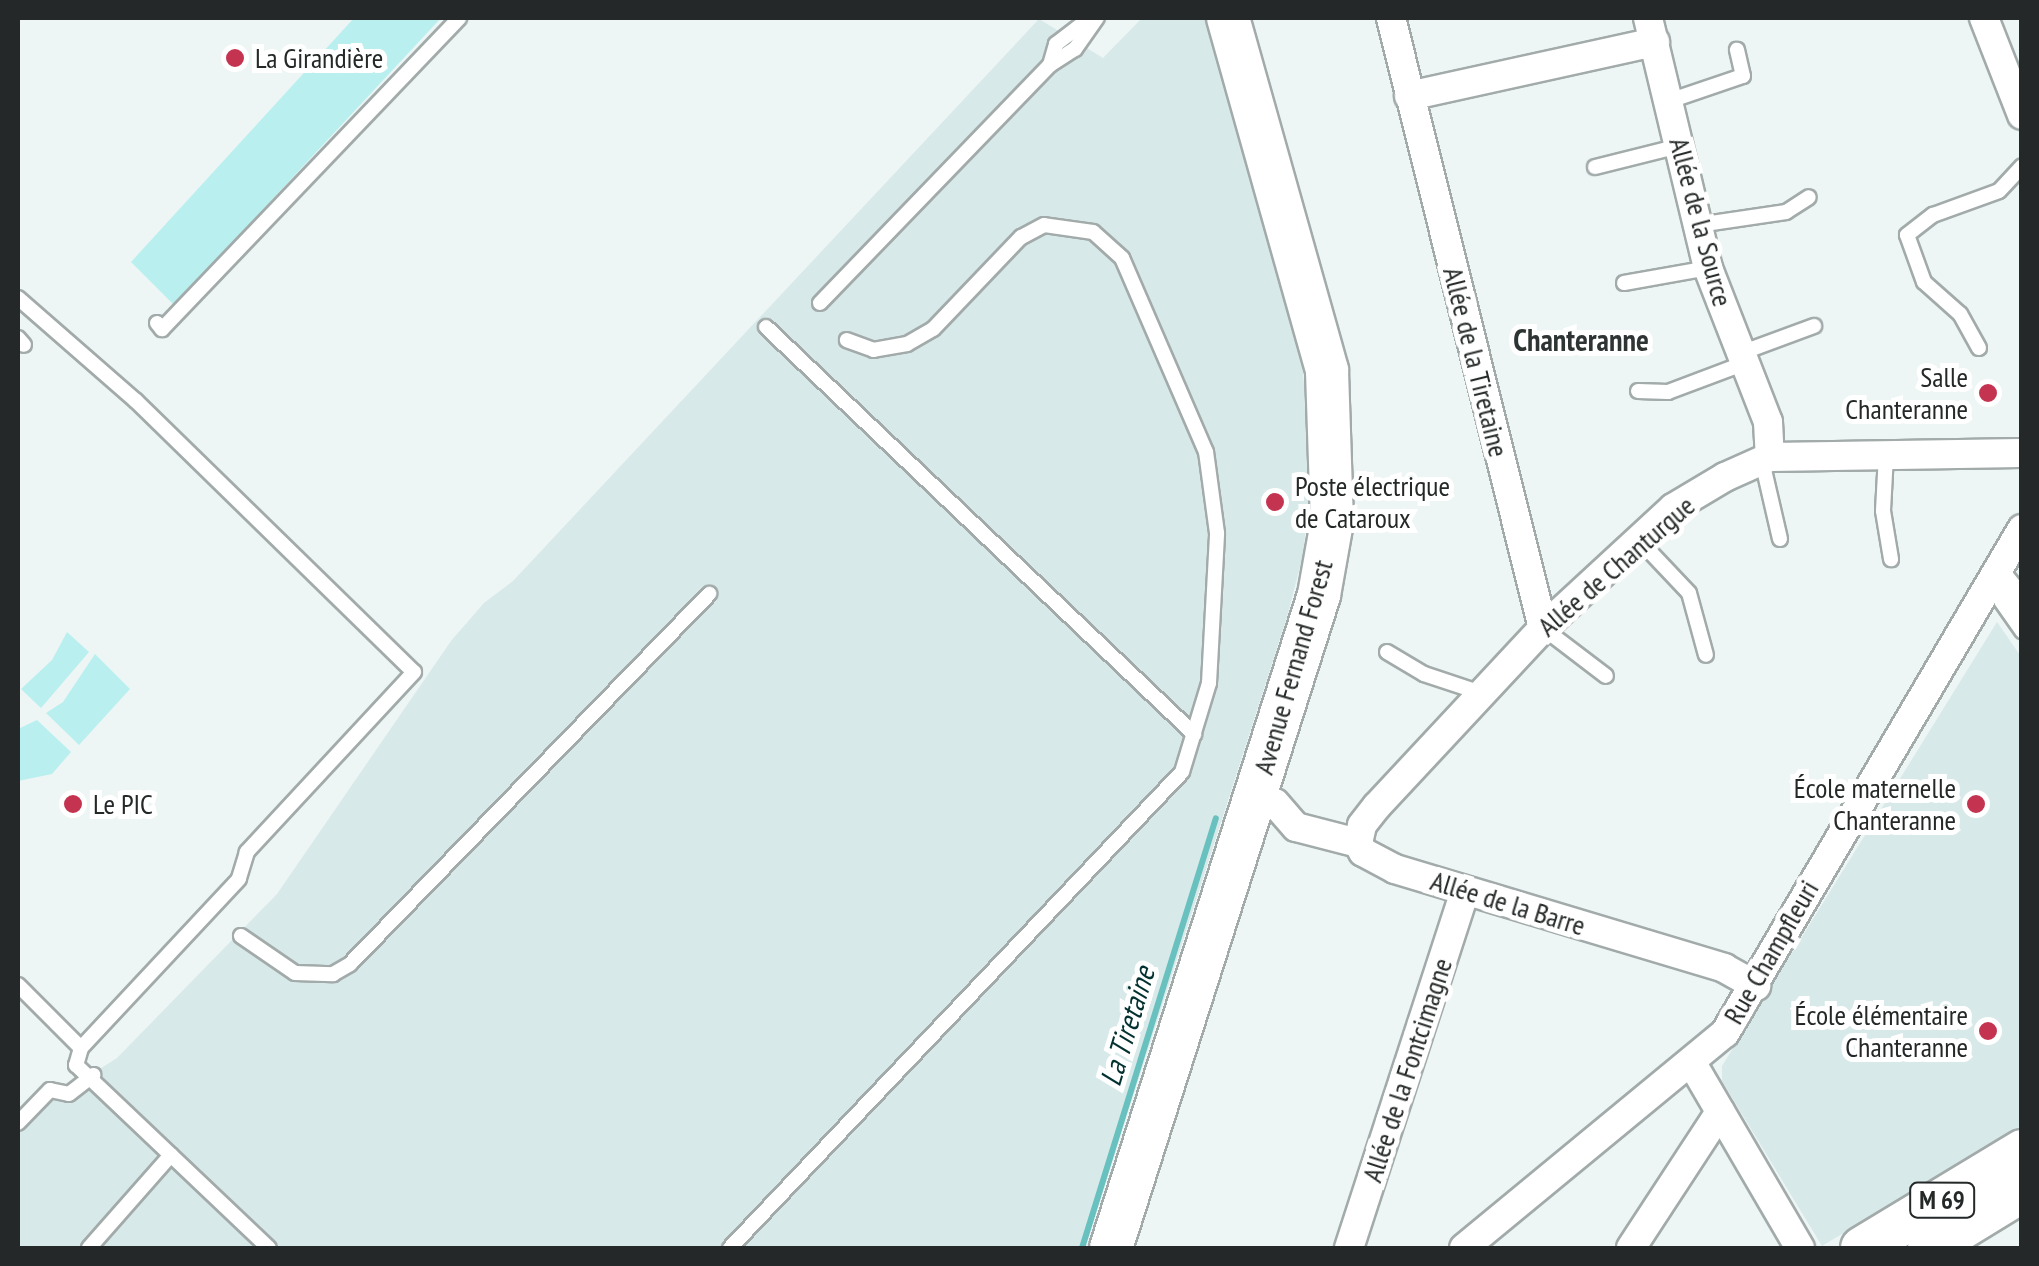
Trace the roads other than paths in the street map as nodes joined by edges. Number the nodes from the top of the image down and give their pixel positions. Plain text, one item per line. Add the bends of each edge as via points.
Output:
1 (459, 18) edge
2 (1094, 18) edge
3 (1228, 18) edge
4 (1251, 18) edge
5 (1391, 18) edge
6 (1984, 18) edge
7 (1651, 30) edge
8 (1737, 50) dead end
9 (1409, 96) junction
10 (1668, 102) junction
11 (2022, 115) edge
12 (1679, 146) junction
13 (2022, 166) edge
14 (1595, 167) dead end
15 (1809, 197) dead end
16 (1698, 225) junction
17 (1708, 268) junction
18 (1624, 284) dead end
19 (18, 298) edge
20 (820, 303) dead end
21 (157, 323) dead end
22 (1814, 326) dead end
23 (766, 327) dead end
24 (847, 340) dead end
25 (1979, 348) dead end
26 (1743, 358) junction
27 (1638, 391) dead end
28 (2022, 453) edge
29 (1886, 455) junction
30 (1766, 459) junction
31 (2022, 529) edge
32 (1638, 539) junction
33 (1780, 539) dead end
34 (1891, 559) dead end
35 (1993, 579) junction
36 (710, 594) dead end
37 (2022, 606) edge
38 (1543, 628) junction
39 (2022, 631) edge
40 (1387, 652) dead end
41 (1706, 655) dead end
42 (1606, 676) dead end
43 (1482, 693) junction
44 (1194, 734) junction
45 (1275, 803) junction
46 (1358, 843) junction
47 (1465, 891) junction
48 (241, 936) dead end
49 (18, 985) edge
50 (1756, 986) junction
51 (80, 1048) junction
52 (1693, 1065) junction
53 (94, 1075) junction
54 (1720, 1112) junction
55 (18, 1124) edge
56 (2022, 1151) edge
57 (171, 1155) junction
58 (2022, 1191) edge
59 (90, 1248) edge
60 (270, 1248) edge
61 (730, 1248) edge
62 (1111, 1248) edge
63 (1134, 1248) edge
64 (1349, 1248) edge
65 (1464, 1248) edge
66 (1631, 1248) edge
67 (1800, 1248) edge
68 (1862, 1248) edge
69 (1930, 1248) edge

1 - 21 lane via 162,328
2 - 20 lane via 1075,49 1050,65
3 - 62 main road, Avenue Fernand Forest via 1327,370 1332,522 1320,594
4 - 45 main road, Avenue Fernand Forest via 1336,321 1354,456 1342,592
5 - 9 street, Allée de la Tiretaine
6 - 11 street
7 - 9 street, Allée de la Source via 1527,71
7 - 10 street, Allée de la Source
8 - 10 lane via 1743,76
9 - 38 street, Allée de la Tiretaine
10 - 12 street, Allée de la Source
12 - 14 lane
12 - 16 street, Allée de la Source
13 - 25 lane via 1998,190 1933,214 1907,235 1924,282 1960,314
15 - 16 lane via 1786,212
16 - 17 street, Allée de la Source
17 - 18 lane
17 - 26 street, Allée de la Source
19 - 51 lane via 136,401 414,672 247,852 239,879
22 - 26 lane
23 - 44 lane
24 - 44 lane via 874,350 907,344 932,329 1021,237 1044,225 1093,232 1122,258 1206,452 1218,610 1209,683
26 - 27 lane via 1668,392
26 - 30 street, Allée de la Source via 1768,422
28 - 29 street, Allée de Chanturgue
29 - 30 street, Allée de Chanturgue
29 - 34 lane via 1883,511
30 - 32 street, Allée de Chanturgue via 1673,508
30 - 33 lane
31 - 35 street, Rue Champfleuri
32 - 38 street, Allée de Chanturgue
32 - 41 lane via 1689,593
35 - 37 street
35 - 39 lane
35 - 50 street, Rue Champfleuri
36 - 48 lane via 350,964 333,974 296,973
38 - 42 lane
38 - 43 street, Allée de Chanturgue
40 - 43 lane via 1424,674
43 - 46 street, Allée de Chanturgue via 1377,806
44 - 61 lane via 1182,772
45 - 46 street, Allée de la Barre via 1296,828
45 - 63 main road, Avenue Fernand Forest
46 - 47 street, Allée de la Barre via 1376,860
47 - 50 street, Allée de la Barre via 1724,968
47 - 64 street, Allée de la Fontcimagne
49 - 51 lane
50 - 52 street, Rue Champfleuri
51 - 53 lane via 76,1065
52 - 54 street
52 - 65 street, Rue Champfleuri
53 - 55 lane via 69,1094 50,1090
53 - 57 lane
54 - 66 street
54 - 67 street
56 - 68 main road, M 69
57 - 59 lane
57 - 60 lane
58 - 69 main road, M 69

